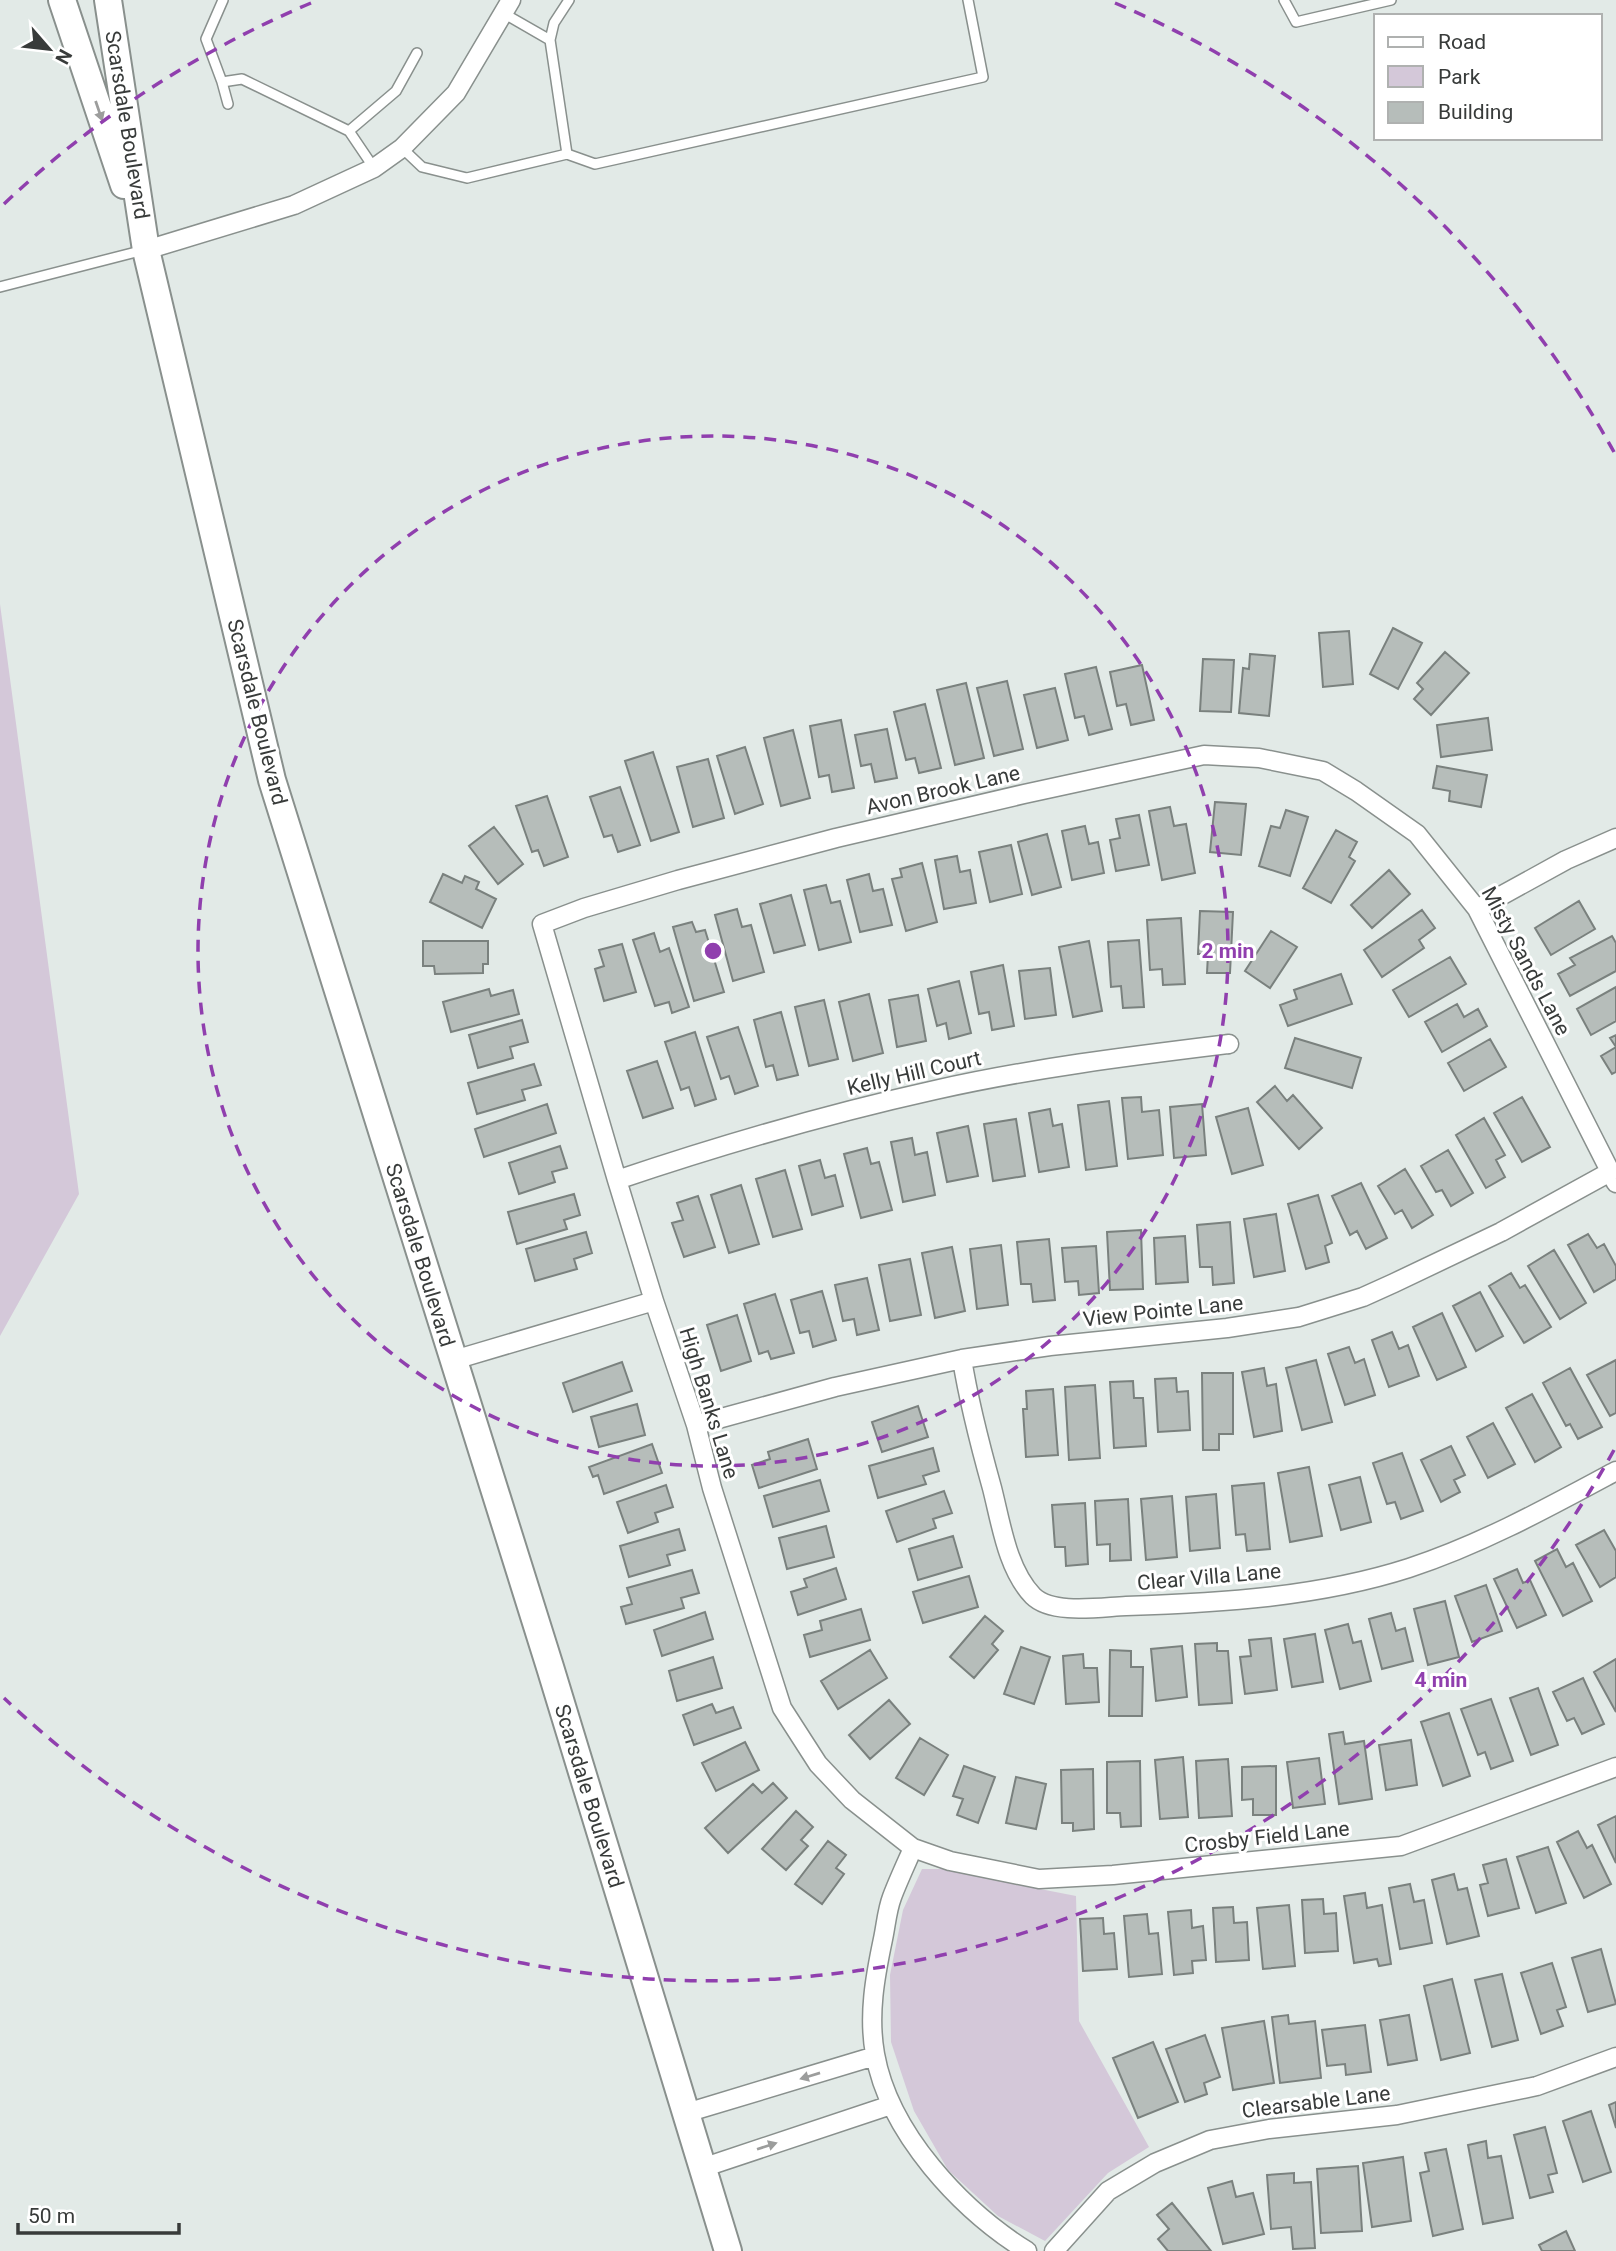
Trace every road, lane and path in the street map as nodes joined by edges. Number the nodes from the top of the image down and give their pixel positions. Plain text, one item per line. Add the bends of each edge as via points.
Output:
1 (62, 0) edge
2 (108, 0) edge
3 (223, 0) edge
4 (569, 0) edge
5 (968, 0) edge
6 (1284, 0) edge
7 (1391, 0) edge
8 (507, 6) edge
9 (550, 40) junction
10 (417, 53) dead end
11 (222, 82) junction
12 (228, 104) dead end
13 (349, 131) junction
14 (402, 148) junction
15 (567, 154) junction
16 (374, 168) junction
17 (146, 250) junction
18 (0, 287) edge
19 (1356, 791) joint
20 (1616, 838) edge
21 (1477, 909) junction
22 (542, 924) joint
23 (1229, 1044) dead end
24 (1613, 1178) edge
25 (617, 1180) junction
26 (654, 1301) junction
27 (962, 1359) junction
28 (454, 1360) junction
29 (696, 1425) junction
30 (1616, 1471) edge
31 (1616, 1767) edge
32 (913, 1848) junction
33 (875, 2056) junction
34 (1616, 2057) edge
35 (891, 2105) junction
36 (686, 2113) junction
37 (702, 2168) junction
38 (728, 2251) edge
39 (1027, 2251) edge
40 (1054, 2251) edge

1 -> 17 main road, Scarsdale Boulevard
2 - 17 main road, Scarsdale Boulevard
3 - 11 lane via 206,39
4 - 9 lane via 554,23
5 - 15 lane via 984,77 595,164
6 - 7 lane via 1296,22
8 - 9 lane
8 - 14 street via 456,93
9 - 15 lane
10 - 13 lane via 396,91
11 - 12 lane
11 - 13 lane via 242,79
13 - 16 lane
14 - 15 lane via 422,167 467,178
14 - 16 street
16 - 17 street via 294,205
17 - 18 lane
17 - 28 main road, Scarsdale Boulevard via 272,780
19 - 21 street, Misty Sands Lane via 1417,834
19 - 22 street, Avon Brook Lane via 1323,771 1259,758 1204,755 823,842 666,883
20 - 21 street
21 - 24 street, Misty Sands Lane
22 - 25 street, High Banks Lane
23 - 25 street, Kelly Hill Court via 936,1089 778,1130
24 - 27 street, View Pointe Lane via 1363,1297 1299,1317
25 - 26 street, High Banks Lane
26 - 28 street
26 - 29 street, High Banks Lane
27 - 29 street, View Pointe Lane
27 - 30 street, Clear Villa Lane via 970,1408 1017,1572 1035,1598 1063,1609 1258,1597 1331,1587 1409,1568 1494,1535
28 - 36 main road, Scarsdale Boulevard
29 - 32 street, High Banks Lane via 782,1708 818,1764 852,1800
31 - 32 street, Crosby Field Lane via 1401,1846 1039,1879 950,1861
32 - 33 street via 891,1900 873,1987
33 - 35 street
33 -> 36 street
34 - 40 street, Clearsable Lane via 1536,2086 1397,2115 1210,2140 1155,2162 1108,2191
37 -> 35 street
35 - 39 street via 926,2161 964,2203
36 - 37 main road, Scarsdale Boulevard
37 - 38 main road, Scarsdale Boulevard

